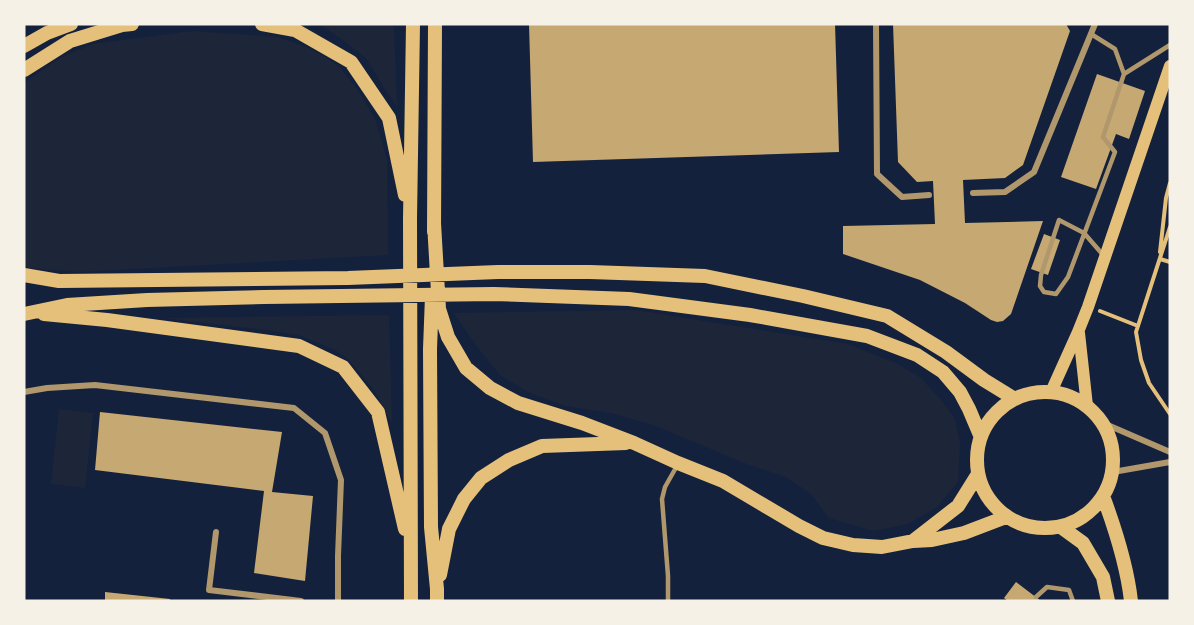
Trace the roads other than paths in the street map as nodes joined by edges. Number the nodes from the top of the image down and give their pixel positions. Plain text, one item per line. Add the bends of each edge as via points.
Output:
1 (71, 24) edge
2 (132, 24) edge
3 (262, 24) edge
4 (413, 24) edge
5 (435, 24) edge
6 (876, 24) edge
7 (1095, 24) edge
8 (1091, 34) junction
9 (1170, 45) edge
10 (24, 46) edge
11 (1170, 66) edge
12 (24, 70) edge
13 (1124, 74) junction
14 (973, 193) dead end
15 (929, 195) dead end
16 (410, 219) junction
17 (434, 223) junction
18 (1084, 233) junction
19 (1104, 258) junction
20 (24, 275) edge
21 (27, 313) edge
22 (1078, 332) junction
23 (24, 392) edge
24 (1051, 392) junction
25 (1015, 399) junction
26 (1087, 406) junction
27 (1103, 423) junction
28 (980, 435) junction
29 (634, 442) junction
30 (1170, 452) edge
31 (1170, 462) edge
32 (678, 463) junction
33 (1113, 472) junction
34 (978, 474) junction
35 (1103, 496) junction
36 (1006, 517) junction
37 (1061, 527) junction
38 (216, 532) dead end
39 (913, 541) junction
40 (410, 551) junction
41 (437, 595) edge
42 (1036, 597) dead end
43 (301, 601) edge
44 (338, 601) edge
45 (411, 601) edge
46 (668, 601) edge
47 (1072, 601) edge
48 (1108, 601) edge
49 (1131, 601) edge

1 - 10 main road
2 - 12 main road via 70,41
3 - 16 main road via 295,30 351,62 389,118
4 - 16 main road
5 - 17 main road
6 - 15 street via 877,174 902,197
7 - 8 street
8 - 13 lane via 1115,49
8 - 14 street via 1034,172 1005,192
9 - 13 lane
11 - 19 main road
13 - 18 lane via 1103,137 1115,152
16 - 40 main road
17 - 29 main road via 439,309 448,337 466,368 490,388 518,403
17 - 41 main road via 431,527
18 - 18 lane via 1059,220 1041,275 1044,292 1056,294 1068,277
18 - 19 lane
19 - 22 main road
20 - 25 main road via 59,281 498,272 705,276 886,316
21 - 28 main road via 67,305 147,300 494,294 629,299 867,336 916,355 943,372 960,392
21 - 40 main road via 299,346 343,367 378,412
22 - 24 main road
22 - 26 main road
23 - 44 street via 95,385 294,408 325,433 341,480
24 - 25 main road
24 - 26 main road
25 - 28 main road via 994,416
26 - 27 main road
27 - 30 street
27 - 33 main road via 1114,455
28 - 34 main road
29 - 32 main road
29 - 41 main road via 542,446 481,478 464,499 449,529
31 - 33 street
32 - 39 main road via 723,481 823,538 882,547
32 - 46 lane via 662,499
33 - 35 main road
34 - 36 main road via 984,491
34 - 39 main road via 957,506
35 - 37 main road via 1092,510
35 - 49 main road via 1126,569
36 - 37 main road via 1023,525
36 - 39 main road via 964,533
37 - 48 main road via 1083,543 1103,578
38 - 43 street via 209,590
40 - 45 main road
42 - 47 lane via 1047,587 1069,590

